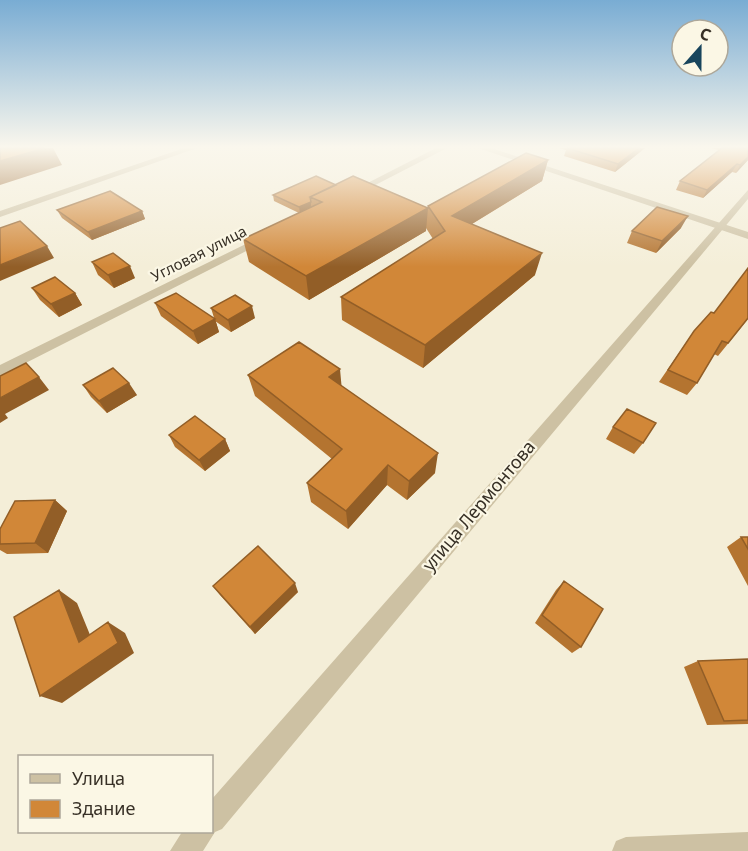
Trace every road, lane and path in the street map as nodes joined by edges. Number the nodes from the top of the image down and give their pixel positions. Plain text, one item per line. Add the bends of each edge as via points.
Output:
1 (77, 188) edge
2 (364, 188) edge
3 (602, 188) edge
4 (748, 193) edge
5 (338, 201) edge
6 (0, 214) edge
7 (718, 226) junction
8 (274, 233) edge
9 (748, 236) edge
10 (0, 370) edge
11 (213, 818) edge
12 (199, 833) edge
13 (748, 846) edge
14 (184, 851) edge
15 (626, 851) edge

1 - 6 street
2 - 5 street
3 - 7 street
4 - 7 street, улица Лермонтова
7 - 9 street
7 - 11 street, улица Лермонтова
8 - 10 street, Угловая улица
12 - 14 street
13 - 15 street

